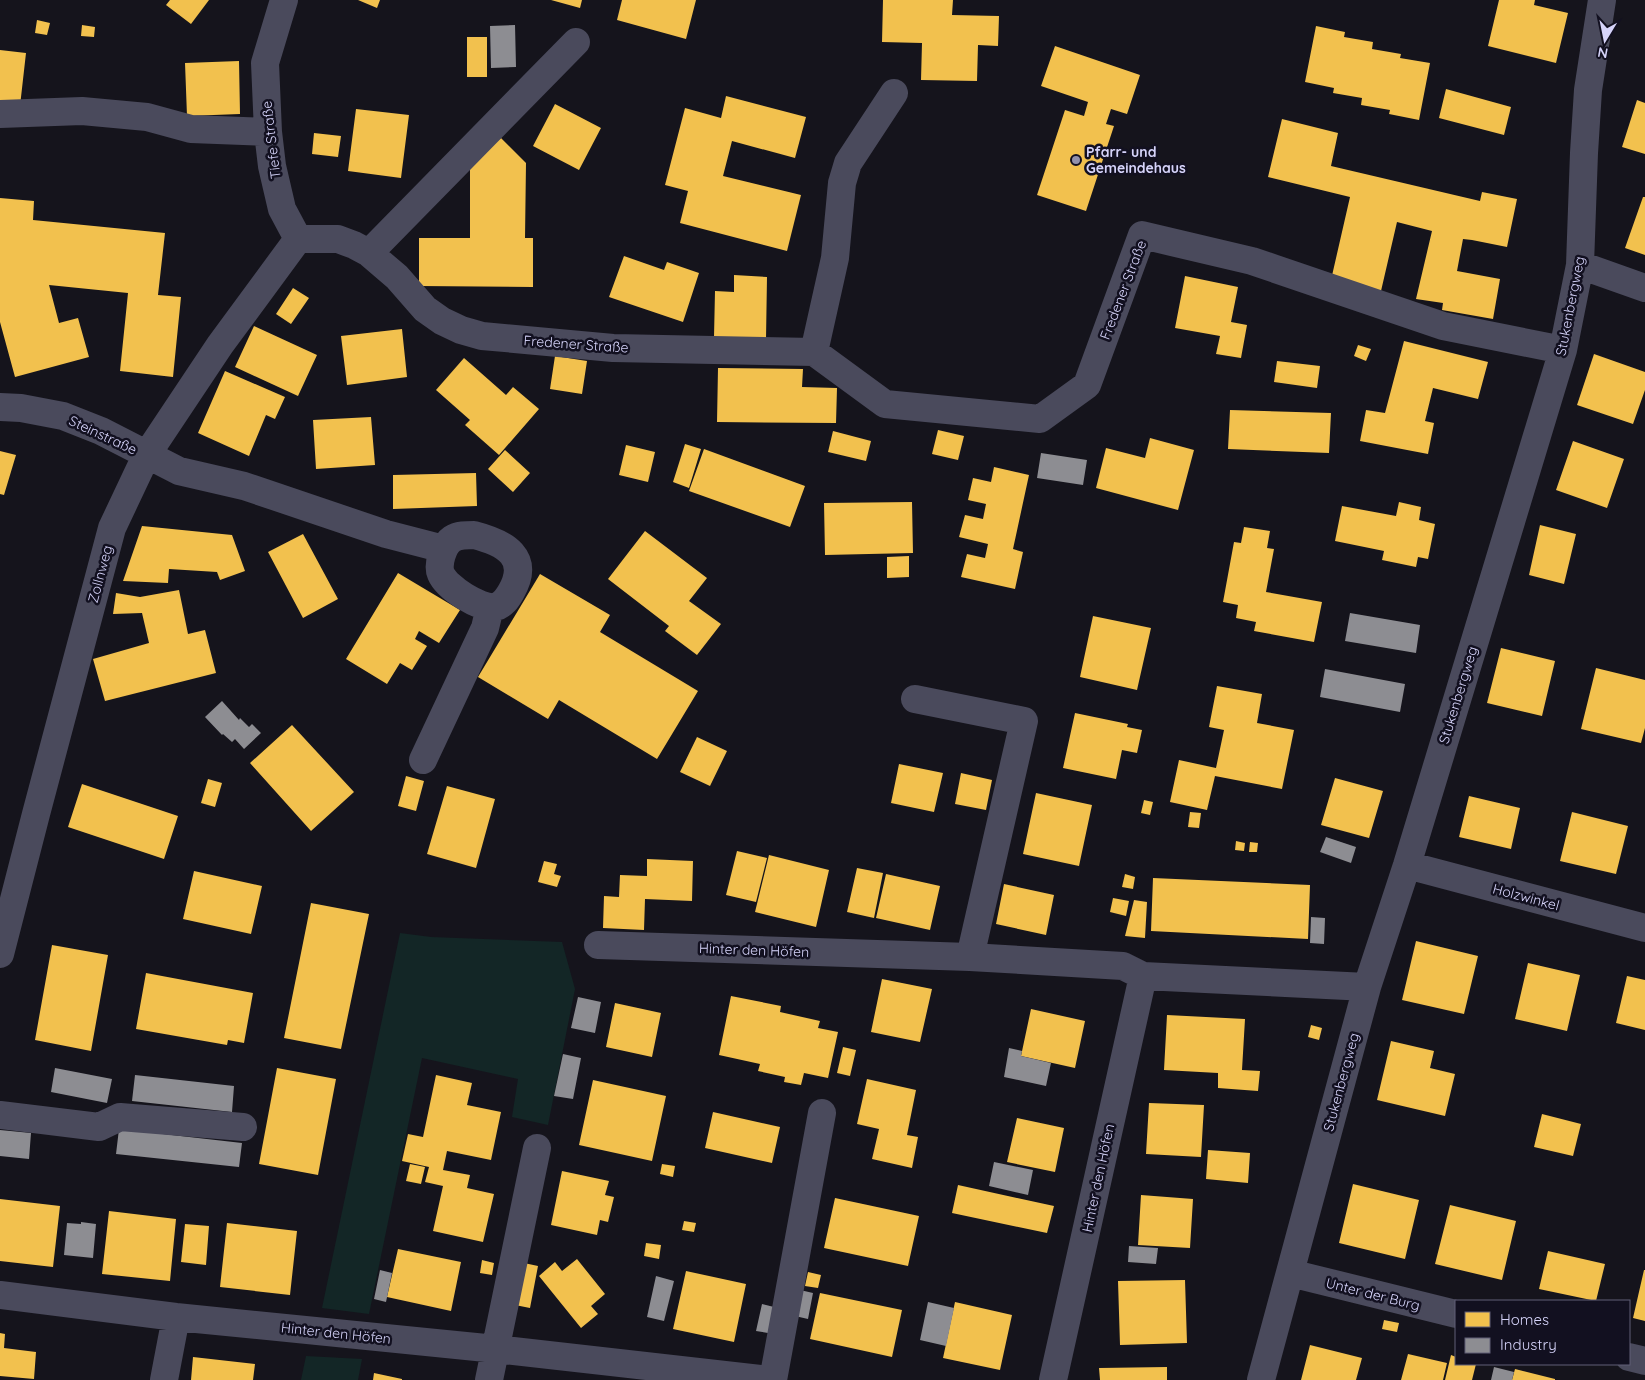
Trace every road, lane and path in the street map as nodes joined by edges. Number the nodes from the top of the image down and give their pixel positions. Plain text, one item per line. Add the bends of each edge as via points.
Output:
1 (284, 0) edge
2 (1602, 0) edge
3 (576, 42) dead end
4 (894, 94) dead end
5 (0, 114) edge
6 (268, 132) junction
7 (298, 239) junction
8 (369, 253) junction
9 (1580, 265) junction
10 (1645, 288) edge
11 (1563, 350) junction
12 (814, 352) junction
13 (0, 407) edge
14 (146, 456) junction
15 (444, 549) junction
16 (490, 607) junction
17 (916, 698) dead end
18 (422, 760) dead end
19 (1406, 865) junction
20 (1645, 928) edge
21 (598, 945) dead end
22 (0, 954) edge
23 (970, 958) junction
24 (1143, 976) junction
25 (1367, 987) junction
26 (822, 1113) dead end
27 (0, 1115) edge
28 (243, 1127) dead end
29 (537, 1148) dead end
30 (1290, 1273) junction
31 (0, 1295) edge
32 (1455, 1314) edge
33 (176, 1317) junction
34 (496, 1349) junction
35 (1630, 1357) edge
36 (1645, 1361) edge
37 (164, 1380) edge
38 (489, 1380) edge
39 (771, 1380) edge
40 (1054, 1380) edge
41 (1261, 1380) edge

1 - 6 street, Tiefe Straße via 265,63
2 - 9 street, Stukenbergweg via 1588,90
3 - 8 street
4 - 12 street via 848,163 842,183 835,258
5 - 6 street via 82,111 147,117 191,129
6 - 7 street, Tiefe Straße via 282,209
7 - 8 street, Fredener Straße via 338,238
7 - 14 street, Zollnweg via 220,345
8 - 12 street, Fredener Straße via 397,277 425,309 442,321 482,336 613,348
9 - 10 street
9 - 11 street, Stukenbergweg
11 - 12 street, Fredener Straße via 1443,326 1252,261 1142,235 1087,385 1040,419 885,404
11 - 19 street, Stukenbergweg
13 - 14 street, Steinstraße via 63,416 101,431
14 - 15 street, Steinstraße via 179,471 244,486 386,534
14 - 22 street, Zollnweg via 112,528
15 - 16 street via 440,573 450,586 477,604
15 - 16 street via 450,540 474,535 491,539 512,553 518,565 518,580 506,601
16 - 18 street via 485,628
17 - 23 street via 1024,721
19 - 20 street, Holzwinkel
19 - 25 street, Stukenbergweg
21 - 23 street, Hinter den Höfen
23 - 24 street, Hinter den Höfen via 1123,966
24 - 25 street, Hinter den Höfen
24 - 40 street, Hinter den Höfen
25 - 30 street, Stukenbergweg
26 - 39 street, Hinter den Höfen
27 - 28 street via 99,1127 120,1116
29 - 34 street
30 - 32 street, Unter der Burg
30 - 41 street, Stukenbergweg
31 - 33 street, Hinter den Höfen
33 - 34 street, Hinter den Höfen
33 - 37 street
34 - 38 street
34 - 39 street, Hinter den Höfen
35 - 36 street

